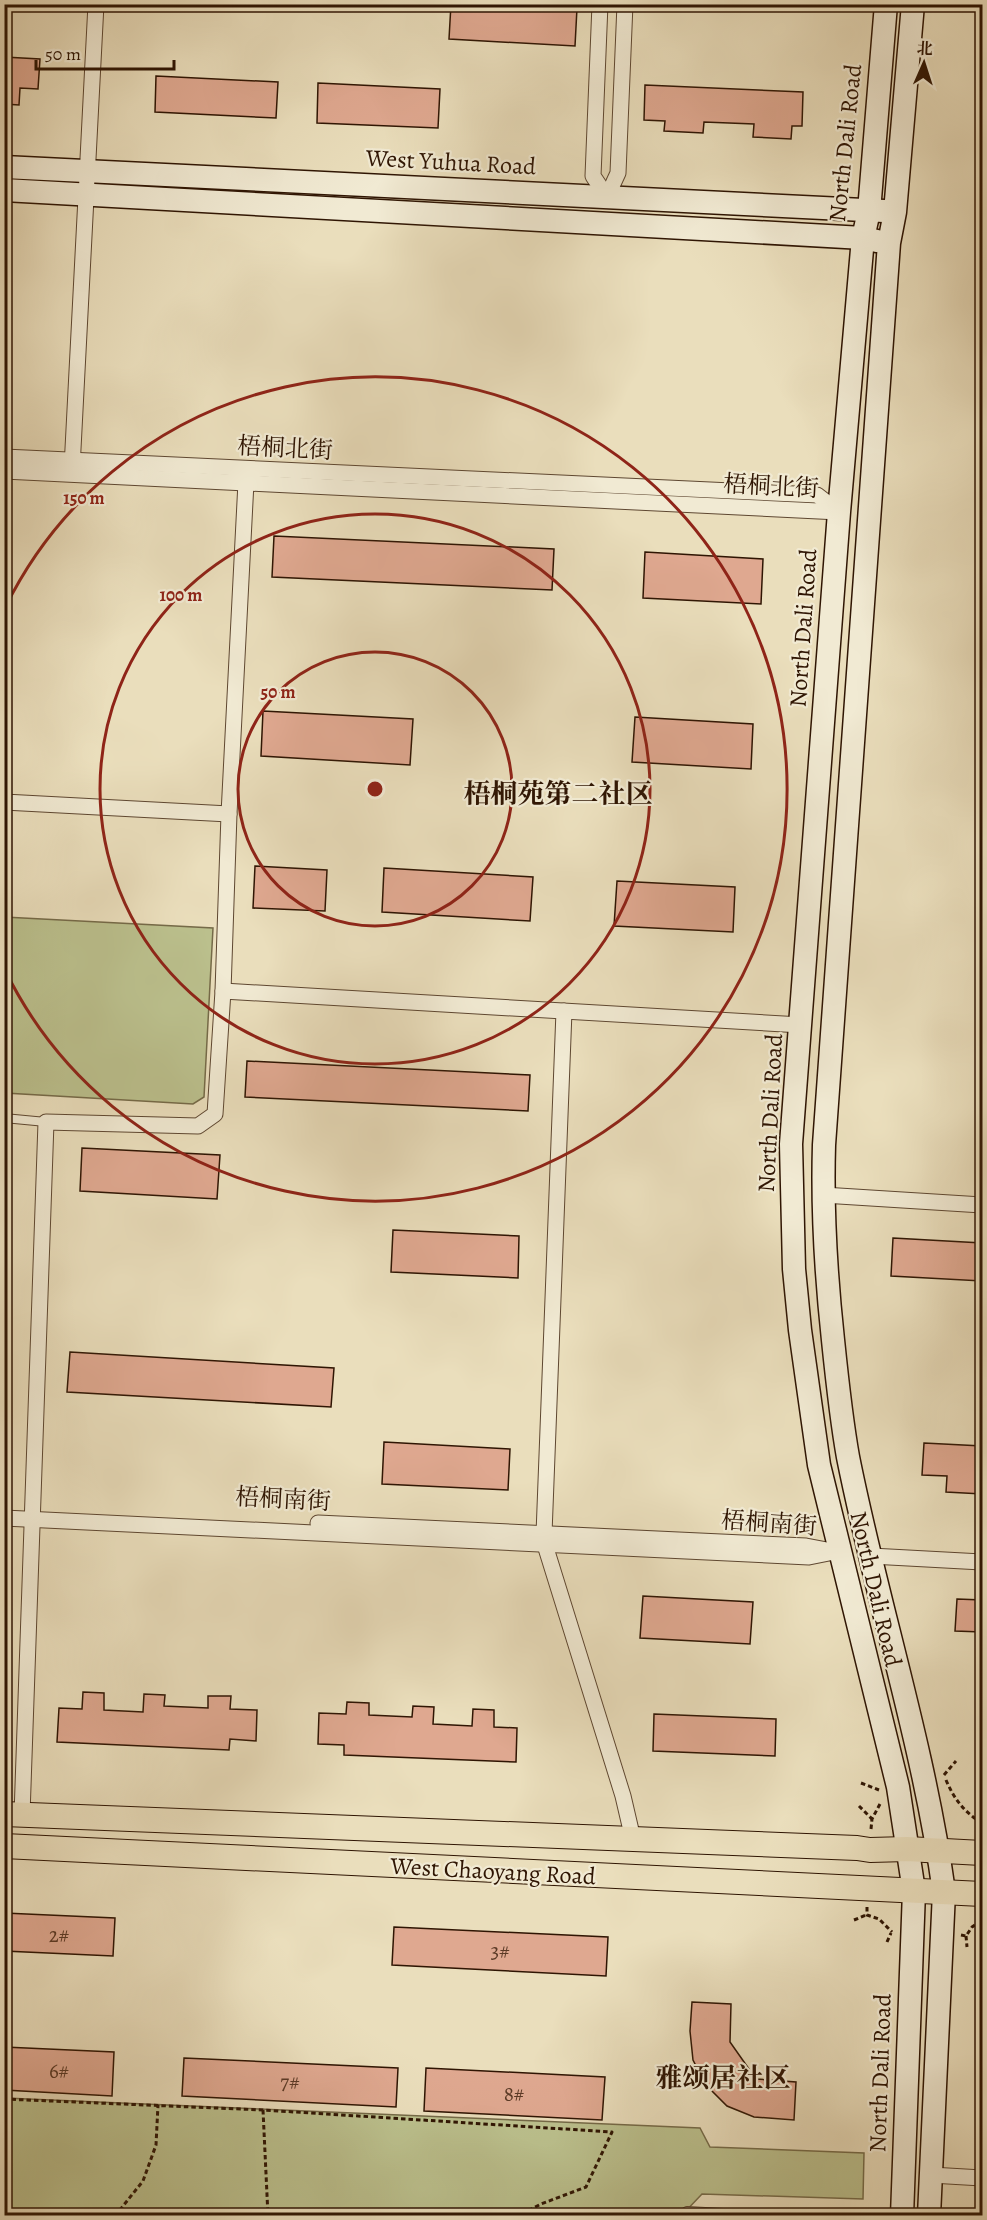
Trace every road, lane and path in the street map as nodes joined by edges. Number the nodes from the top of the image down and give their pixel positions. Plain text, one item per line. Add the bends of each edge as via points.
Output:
1 (96, 4) edge
2 (600, 4) edge
3 (625, 4) edge
4 (886, 4) edge
5 (913, 4) edge
6 (4, 167) edge
7 (88, 182) junction
8 (4, 190) edge
9 (607, 197) junction
10 (869, 211) junction
11 (895, 212) junction
12 (862, 238) junction
13 (889, 243) junction
14 (4, 457) edge
15 (72, 467) junction
16 (4, 471) edge
17 (247, 475) junction
18 (839, 512) junction
19 (4, 802) edge
20 (229, 814) junction
21 (223, 991) junction
22 (564, 1011) junction
23 (801, 1025) junction
24 (4, 1119) edge
25 (46, 1122) junction
26 (823, 1196) junction
27 (982, 1205) edge
28 (4, 1509) edge
29 (32, 1515) junction
30 (4, 1518) edge
31 (544, 1540) junction
32 (839, 1551) junction
33 (871, 1556) junction
34 (982, 1562) edge
35 (956, 1761) dead end
36 (945, 1775) dead end
37 (861, 1783) dead end
38 (880, 1791) dead end
39 (859, 1806) dead end
40 (13, 1814) edge
41 (872, 1819) dead end
42 (633, 1839) junction
43 (12, 1847) edge
44 (907, 1849) junction
45 (938, 1851) junction
46 (982, 1853) edge
47 (914, 1891) junction
48 (944, 1892) junction
49 (982, 1894) edge
50 (867, 1915) dead end
51 (854, 1920) dead end
52 (892, 1932) dead end
53 (966, 1936) dead end
54 (887, 1942) dead end
55 (967, 1947) dead end
56 (4, 2099) edge
57 (158, 2105) junction
58 (263, 2110) junction
59 (931, 2175) junction
60 (982, 2178) edge
61 (115, 2216) edge
62 (268, 2216) edge
63 (518, 2216) edge
64 (679, 2216) edge
65 (779, 2216) edge
66 (902, 2216) edge
67 (929, 2216) edge

1 - 7 street
2 - 9 street via 592,176
3 - 9 street via 618,173
4 - 10 main road, North Dali Road
5 - 11 main road, North Dali Road
6 - 7 main road, West Yuhua Road
7 - 8 main road, West Yuhua Road
7 - 9 main road, West Yuhua Road
7 - 12 main road, West Yuhua Road
7 - 15 street
9 - 10 main road, West Yuhua Road
10 - 11 main road, West Yuhua Road
10 - 12 main road, North Dali Road
11 - 13 main road, North Dali Road
12 - 13 main road, West Yuhua Road
12 - 18 main road, North Dali Road
13 - 26 main road, North Dali Road
14 - 15 street, 梧桐北街
15 - 16 street, 梧桐北街
15 - 17 street, 梧桐北街
17 - 18 street, 梧桐北街
17 - 20 street
18 - 23 main road, North Dali Road
19 - 20 street
20 - 21 street
21 - 22 street
21 - 25 street via 215,1114 198,1126
22 - 23 street
22 - 31 street
23 - 32 main road, North Dali Road via 791,1144 794,1269 819,1466
24 - 25 lane
25 - 29 street
26 - 27 street
26 - 33 main road, North Dali Road via 825,1265 837,1377 848,1456
28 - 29 street, 梧桐南街
29 - 30 street, 梧桐南街
29 - 31 street, 梧桐南街
29 - 40 street
31 - 32 street, 梧桐南街 via 806,1546
31 - 42 street
32 - 44 main road, North Dali Road via 898,1787
33 - 34 street
33 - 45 main road, North Dali Road
35 - 36 path
37 - 38 path
39 - 41 path
40 - 42 main road, West Chaoyang Road
40 - 43 main road
42 - 44 main road, West Chaoyang Road
43 - 47 main road, West Chaoyang Road
44 - 45 main road, West Chaoyang Road
44 - 47 main road, North Dali Road
45 - 46 main road, West Chaoyang Road
45 - 48 main road, North Dali Road
47 - 48 main road, West Chaoyang Road
47 - 66 main road, North Dali Road
48 - 49 main road, West Chaoyang Road
48 - 59 main road, North Dali Road
50 - 51 path
52 - 54 path
53 - 55 path
56 - 57 path
57 - 58 path
57 - 61 path via 156,2145 143,2181
58 - 62 path
58 - 63 path via 612,2132 586,2187
59 - 60 street
59 - 67 main road, North Dali Road
64 - 65 lane via 687,2211

